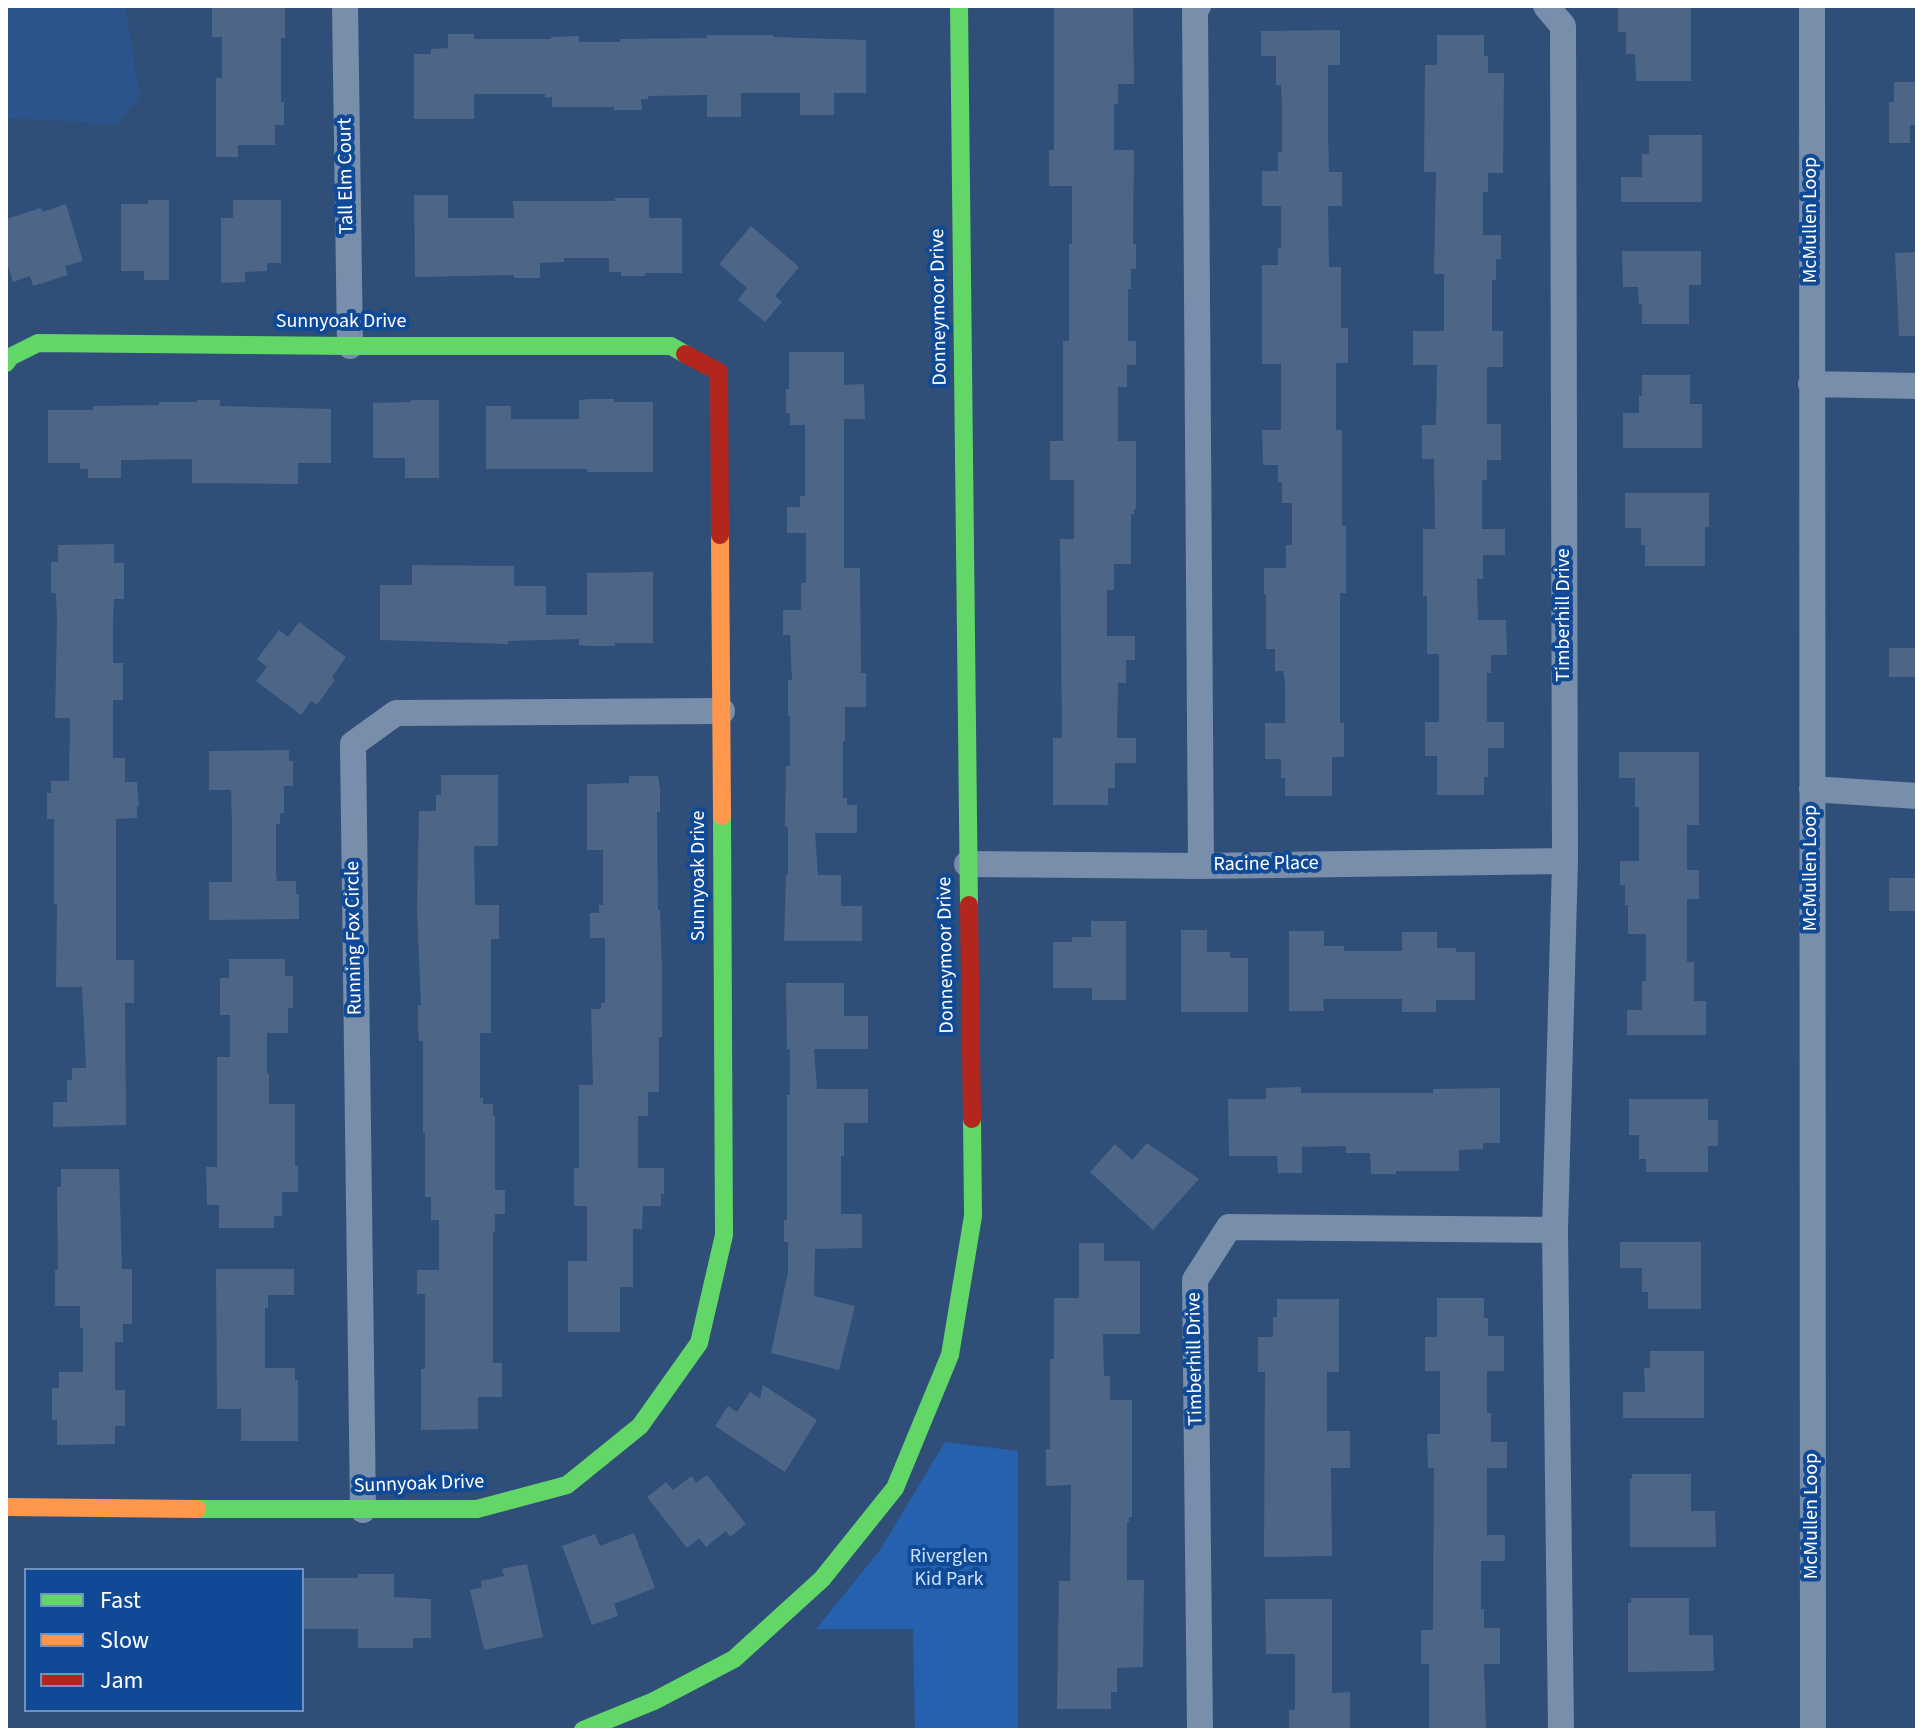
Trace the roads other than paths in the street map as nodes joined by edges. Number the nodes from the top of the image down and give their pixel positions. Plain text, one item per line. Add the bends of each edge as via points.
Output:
1 (345, 6) edge
2 (959, 6) edge
3 (1198, 6) edge
4 (1546, 6) edge
5 (1812, 6) edge
6 (350, 346) junction
7 (6, 363) edge
8 (1811, 384) junction
9 (1917, 386) edge
10 (722, 711) junction
11 (1812, 789) junction
12 (1917, 796) edge
13 (1565, 861) junction
14 (967, 864) junction
15 (1201, 866) junction
16 (1555, 1230) junction
17 (6, 1507) edge
18 (363, 1510) junction
19 (583, 1730) edge
20 (1200, 1730) edge
21 (1561, 1730) edge
22 (1813, 1730) edge

1 - 6 street, Tall Elm Court
2 - 14 street, Donneymoor Drive
3 - 15 street
4 - 13 street, Timberhill Drive via 1563,26
5 - 8 street, McMullen Loop
6 - 7 street, Sunnyoak Drive via 38,343
6 - 10 street, Sunnyoak Drive via 671,346 719,372
8 - 9 street
8 - 11 street, McMullen Loop
10 - 18 street, Sunnyoak Drive via 724,1235 699,1343 640,1426 567,1485 477,1509
10 - 18 street, Running Fox Circle via 396,713 353,744
11 - 12 street
11 - 22 street, McMullen Loop
13 - 15 street, Racine Place
13 - 16 street, Timberhill Drive
14 - 15 street, Racine Place
14 - 19 street, Donneymoor Drive via 973,1216 950,1355 895,1488 822,1579 734,1659
16 - 20 street, Timberhill Drive via 1229,1227 1195,1280
16 - 21 street, Timberhill Drive
17 - 18 street, Sunnyoak Drive

